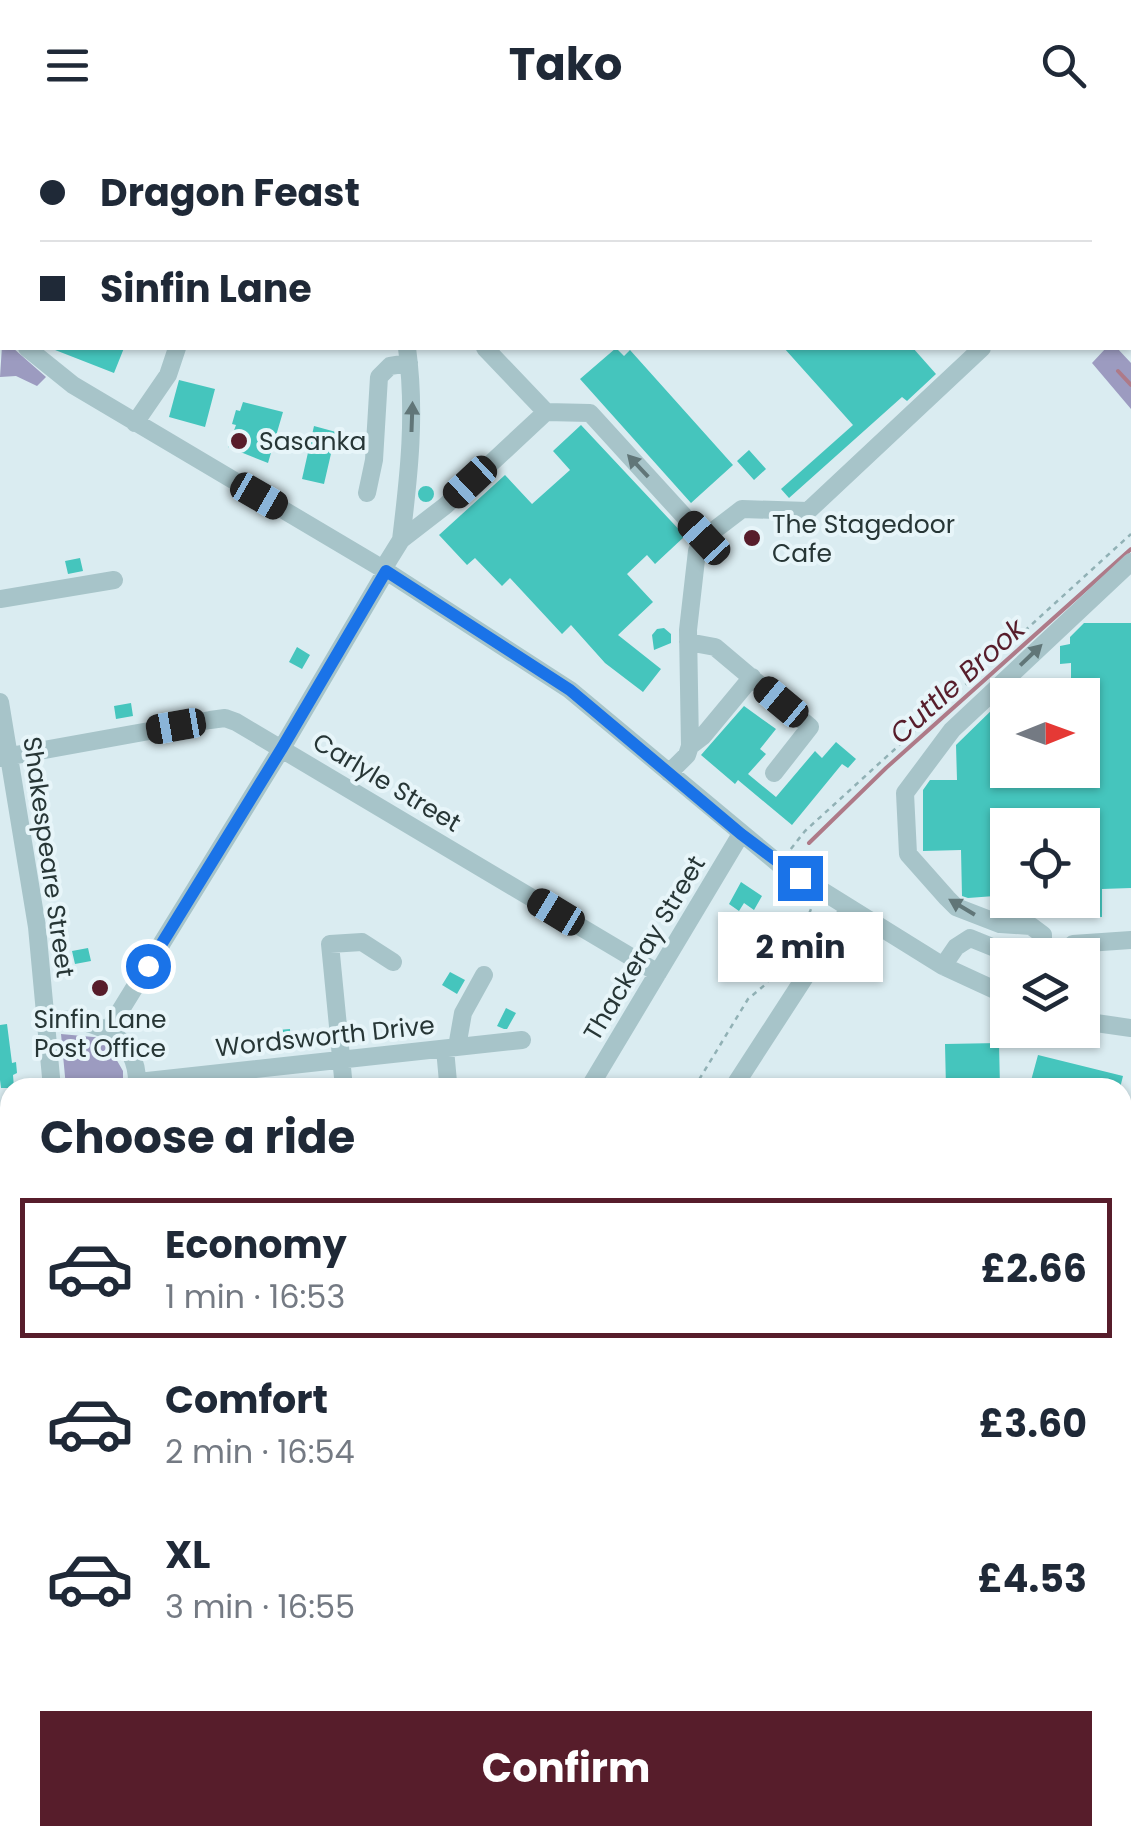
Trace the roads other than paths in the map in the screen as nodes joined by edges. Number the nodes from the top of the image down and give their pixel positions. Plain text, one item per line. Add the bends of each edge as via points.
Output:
1 (29, 350) edge
2 (176, 350) edge
3 (487, 350) edge
4 (980, 350) edge
5 (408, 355) edge
6 (546, 412) junction
7 (136, 423) junction
8 (368, 492) dead end
9 (704, 538) junction
10 (401, 540) junction
11 (1131, 562) edge
12 (384, 570) junction
13 (114, 580) dead end
14 (0, 599) edge
15 (688, 642) junction
16 (752, 677) junction
17 (0, 702) edge
18 (690, 746) junction
19 (282, 748) junction
20 (5, 757) edge
21 (669, 772) junction
22 (774, 772) dead end
23 (741, 834) junction
24 (849, 910) junction
25 (1042, 938) edge
26 (1131, 940) edge
27 (1100, 942) edge
28 (990, 946) edge
29 (394, 962) dead end
30 (944, 966) junction
31 (658, 973) junction
32 (484, 975) dead end
33 (990, 988) edge
34 (47, 1019) junction
35 (1100, 1024) edge
36 (1131, 1028) edge
37 (109, 1029) junction
38 (522, 1040) dead end
39 (451, 1048) junction
40 (341, 1060) junction
41 (51, 1078) edge
42 (136, 1078) edge
43 (194, 1078) edge
44 (343, 1078) edge
45 (448, 1078) edge
46 (596, 1078) edge
47 (740, 1078) edge

1 - 7 street
2 - 7 street
3 - 6 street
4 - 9 street via 808,511 742,510
5 - 8 street via 379,377
10 -> 5 street via 413,402
9 -> 6 street via 590,413
6 - 10 street
7 - 12 street
9 - 15 street
10 - 12 street
25 -> 11 street via 1031,926 1000,924 956,907 908,854 905,793 952,730
12 - 19 street
12 - 21 street via 570,690
13 - 14 street
15 - 16 street via 715,647
15 - 18 street
16 - 18 street
16 - 22 street via 810,726
17 - 20 street, Shakespeare Street
18 - 21 street
19 - 20 street, Carlyle Street via 226,718
19 - 31 street, Carlyle Street
19 - 37 street
20 - 34 street, Shakespeare Street
21 - 23 street
23 - 24 street
23 - 31 street, Thackeray Street
24 - 30 street
24 - 47 street
26 - 27 street
28 - 30 street via 970,938
29 - 40 street via 362,942 330,944
30 - 33 street
31 - 46 street, Thackeray Street
32 - 39 street
34 - 37 street via 76,1018
34 - 41 street, Shakespeare Street
35 - 36 street
37 - 42 street via 131,1055
38 - 39 street, Wordsworth Drive
39 - 40 street, Wordsworth Drive
39 - 45 street
40 - 43 street, Wordsworth Drive
40 - 44 street

